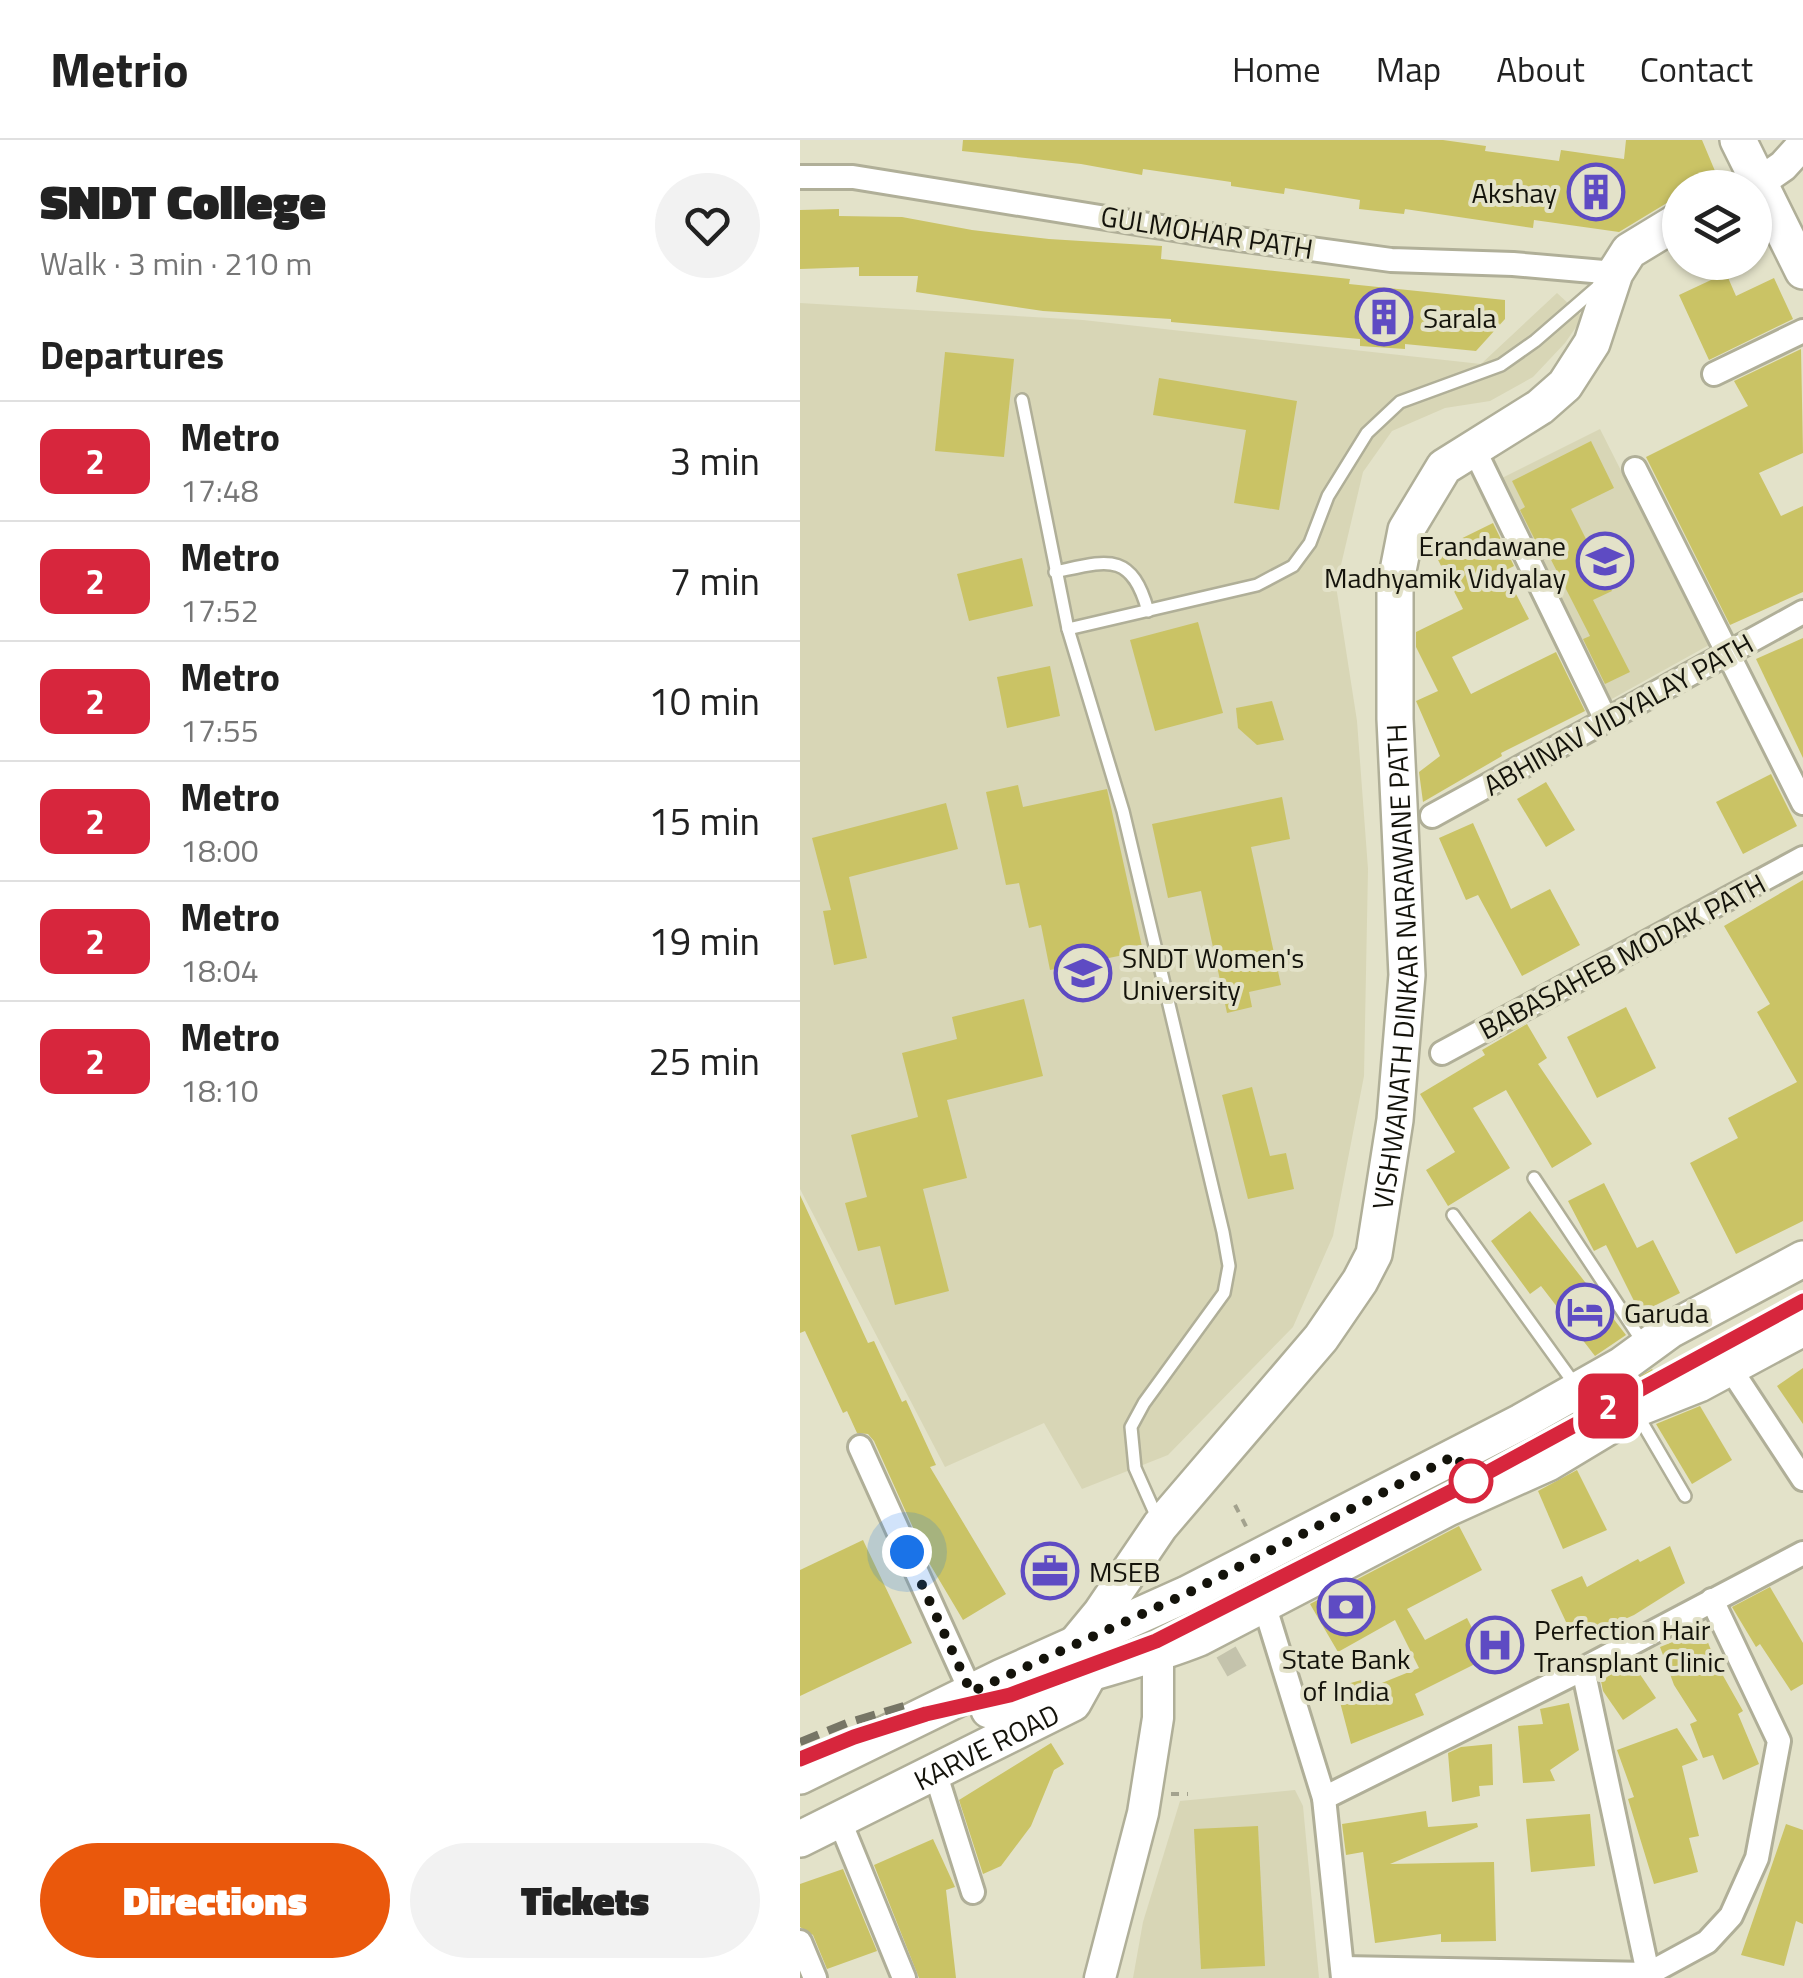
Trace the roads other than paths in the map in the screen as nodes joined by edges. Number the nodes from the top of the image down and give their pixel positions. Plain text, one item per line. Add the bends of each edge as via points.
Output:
1 (1738, 140) edge
2 (1773, 174) edge
3 (800, 177) edge
4 (1662, 231) edge
5 (1662, 254) edge
6 (1803, 271) edge
7 (1615, 272) junction
8 (1803, 331) edge
9 (1714, 374) dead end
10 (1022, 400) dead end
11 (1473, 447) junction
12 (1635, 469) dead end
13 (1055, 572) junction
14 (1148, 611) junction
15 (1803, 612) edge
16 (1068, 629) junction
17 (1728, 653) junction
18 (1606, 720) junction
19 (1803, 803) edge
20 (1432, 816) dead end
21 (1803, 858) edge
22 (1442, 1053) dead end
23 (1534, 1178) dead end
24 (1453, 1215) dead end
25 (1803, 1259) edge
26 (1803, 1278) edge
27 (1803, 1310) edge
28 (1803, 1328) edge
29 (1660, 1357) junction
30 (1730, 1368) junction
31 (1579, 1389) junction
32 (1638, 1408) junction
33 (860, 1448) dead end
34 (1803, 1479) edge
35 (1685, 1496) dead end
36 (1160, 1526) junction
37 (1803, 1554) edge
38 (1712, 1600) junction
39 (1264, 1604) junction
40 (1158, 1654) junction
41 (1080, 1662) junction
42 (1583, 1669) junction
43 (978, 1702) junction
44 (935, 1772) junction
45 (800, 1776) edge
46 (1324, 1798) junction
47 (800, 1804) edge
48 (838, 1820) junction
49 (800, 1839) edge
50 (973, 1892) dead end
51 (800, 1942) edge
52 (1343, 1973) edge
53 (1649, 1976) edge
54 (814, 1978) edge
55 (904, 1978) edge
56 (1100, 1978) edge

1 - 2 main road
2 - 6 main road
3 - 7 street, GULMOHAR PATH via 853,177 1390,260
4 - 7 main road, VISHWANATH DINKAR NARAWANE PATH via 1629,251
5 - 7 main road
7 - 11 main road, VISHWANATH DINKAR NARAWANE PATH via 1592,343 1565,385
7 - 14 lane via 1501,365 1400,402 1367,433 1293,566 1257,585
8 - 9 street
10 - 13 lane
11 - 18 street
11 - 36 main road, VISHWANATH DINKAR NARAWANE PATH via 1444,467 1422,497 1406,530 1394,586 1407,976 1374,1254 1321,1338
12 - 17 street
13 - 14 lane via 1104,561 1117,565 1135,578
13 - 16 lane
14 - 16 lane
15 - 17 street, ABHINAV VIDYALAY PATH
16 - 36 lane via 1123,810 1228,1266 1224,1294 1131,1426 1135,1468
17 - 18 street, ABHINAV VIDYALAY PATH
17 - 19 street
18 - 20 street, ABHINAV VIDYALAY PATH
21 - 22 street, BABASAHEB MODAK PATH
23 - 29 lane
24 - 31 lane
25 - 29 main road, KARVE ROAD via 1670,1330
26 - 29 main road
27 - 29 main road
28 - 30 main road
29 - 31 main road, KARVE ROAD
29 - 32 main road
30 - 32 main road
30 - 34 street
31 - 41 main road, KARVE ROAD via 1186,1594
32 - 35 lane
32 - 39 main road via 1548,1463
33 - 43 street
36 - 41 main road, VISHWANATH DINKAR NARAWANE PATH via 1101,1612
37 - 38 street
38 - 42 street
38 - 53 street via 1779,1741 1756,1858 1732,1916 1707,1942
39 - 40 main road
39 - 46 street
40 - 41 main road
40 - 56 street via 1158,1718 1144,1813
41 - 43 main road via 1020,1694
41 - 44 main road, KARVE ROAD via 1073,1703
42 - 46 street
42 - 53 street
43 - 45 main road, KARVE ROAD
43 - 47 main road
44 - 48 main road, KARVE ROAD
44 - 50 street
46 - 52 street
48 - 49 main road, KARVE ROAD
48 - 55 street
51 - 54 street
52 - 53 street

